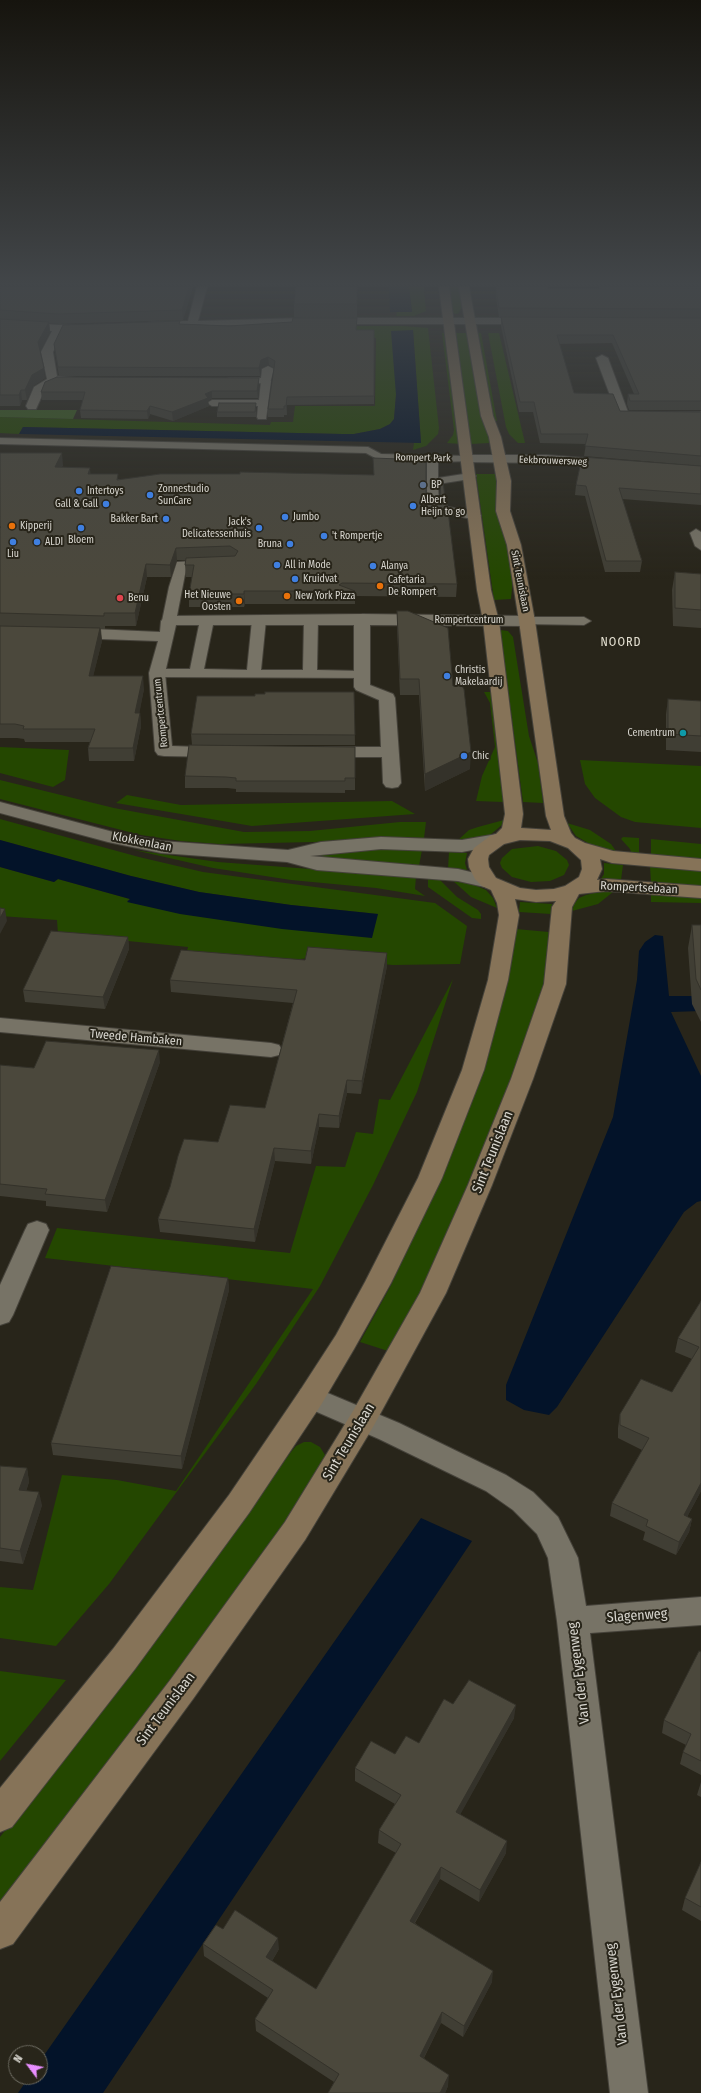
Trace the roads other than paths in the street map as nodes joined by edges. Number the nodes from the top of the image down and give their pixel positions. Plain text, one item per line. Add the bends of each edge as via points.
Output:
1 (45, 385) edge
2 (266, 385) edge
3 (458, 385) edge
4 (482, 385) edge
5 (612, 385) edge
6 (212, 403) edge
7 (264, 403) junction
8 (32, 406) dead end
9 (701, 416) edge
10 (262, 417) dead end
11 (0, 441) edge
12 (432, 459) junction
13 (468, 459) junction
14 (500, 459) junction
15 (621, 465) edge
16 (470, 476) junction
17 (432, 482) junction
18 (475, 516) junction
19 (224, 564) edge
20 (207, 620) junction
21 (259, 620) junction
22 (311, 620) junction
23 (362, 620) junction
24 (491, 621) junction
25 (528, 621) junction
26 (584, 621) dead end
27 (170, 622) junction
28 (55, 633) edge
29 (167, 637) junction
30 (157, 673) junction
31 (196, 673) junction
32 (254, 674) junction
33 (310, 674) junction
34 (362, 675) junction
35 (233, 752) edge
36 (310, 752) edge
37 (389, 752) junction
38 (392, 783) dead end
39 (0, 807) edge
40 (500, 839) junction
41 (574, 844) junction
42 (288, 856) junction
43 (701, 865) edge
44 (494, 884) junction
45 (574, 889) junction
46 (701, 892) edge
47 (0, 1025) edge
48 (271, 1050) dead end
49 (37, 1230) dead end
50 (0, 1315) edge
51 (310, 1397) junction
52 (363, 1419) junction
53 (701, 1611) edge
54 (573, 1621) junction
55 (0, 1815) edge
56 (0, 1931) edge
57 (629, 2093) edge

1 - 8 street via 40,387
2 - 7 lane
3 - 13 street
4 - 14 street, Sint Teunislaan
5 - 9 street via 624,416
6 - 7 lane
7 - 10 lane
11 - 12 lane, Rompert Park via 368,450 379,458
12 - 13 lane, Rompert Park
12 - 17 lane
13 - 14 street, Eekbrouwersweg
13 - 16 street
14 - 15 street, Eekbrouwersweg via 546,459
14 - 25 street, Sint Teunislaan via 504,481 503,511 514,545
16 - 17 lane
16 - 18 street
17 - 18 lane via 432,507
18 - 24 street via 484,590
19 - 27 lane via 181,565
20 - 21 street, Rompertcentrum
20 - 27 street, Rompertcentrum
20 - 31 lane
21 - 22 street, Rompertcentrum
21 - 32 lane
22 - 23 street, Rompertcentrum
22 - 33 lane
23 - 24 street, Rompertcentrum
23 - 34 street
24 - 25 street, Rompertcentrum
24 - 40 street via 514,814 511,830
25 - 26 lane
25 - 41 street, Sint Teunislaan via 556,816 562,834
27 - 29 street, Rompertcentrum
28 - 29 street
29 - 30 street, Rompertcentrum
30 - 31 lane
30 - 35 street, Rompertcentrum via 164,751
31 - 32 lane
32 - 33 lane
33 - 34 lane
34 - 37 street via 362,687 387,698
36 - 37 street
37 - 38 street
39 - 42 street, Klokkenlaan via 115,838 161,847
40 - 41 street via 536,834
40 - 42 street, Klokkenlaan via 462,846 381,843 321,848
40 - 44 street via 488,845 478,859 482,874
41 - 43 street via 612,858
41 - 45 street, Sint Teunislaan via 590,858 592,869 588,880
42 - 44 street, Klokkenlaan via 317,864 458,875
44 - 45 street, Rompertsebaan via 516,894 536,896 555,895
44 - 51 street via 507,903 508,925 498,980 473,1070 430,1178 378,1283
45 - 46 street, Rompertsebaan via 606,885
45 - 52 street, Sint Teunislaan via 562,907 555,984 503,1129 433,1293
47 - 48 street, Tweede Hambaken
49 - 50 street
51 - 52 street, Van der Eygenweg
51 - 55 street via 239,1504 124,1659
52 - 54 street, Van der Eygenweg via 496,1483 523,1501 548,1526 563,1558
52 - 56 street, Sint Teunislaan via 295,1531 182,1689
53 - 54 street, Slagenweg
54 - 57 street, Van der Eygenweg

